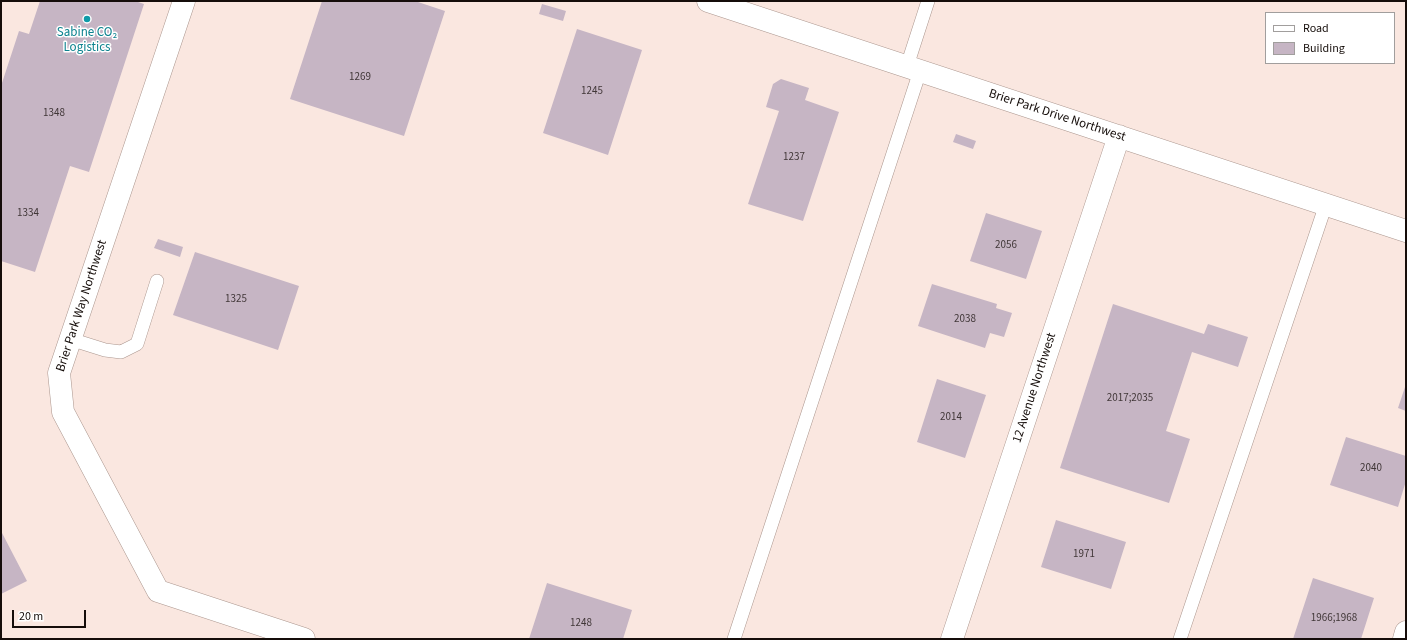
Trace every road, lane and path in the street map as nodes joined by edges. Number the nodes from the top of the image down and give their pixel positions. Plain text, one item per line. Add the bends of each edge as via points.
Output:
1 (184, 1) edge
2 (708, 1) edge
3 (928, 1) edge
4 (913, 69) junction
5 (1119, 136) junction
6 (1326, 204) junction
7 (1406, 231) edge
8 (157, 282) dead end
9 (70, 339) junction
10 (1406, 632) edge
11 (304, 639) edge
12 (734, 639) edge
13 (952, 639) edge
14 (1180, 639) edge
15 (1404, 639) edge

1 - 9 street, Brier Park Way Northwest
2 - 4 street, Brier Park Drive Northwest
3 - 4 lane
4 - 5 street, Brier Park Drive Northwest
4 - 12 lane
5 - 6 street, Brier Park Drive Northwest
5 - 13 street, 12 Avenue Northwest
6 - 7 street, Brier Park Drive Northwest
6 - 14 lane
8 - 9 lane via 136,344 121,352 105,350
9 - 11 street, Brier Park Way Northwest via 58,373 63,412 158,591
10 - 15 street

